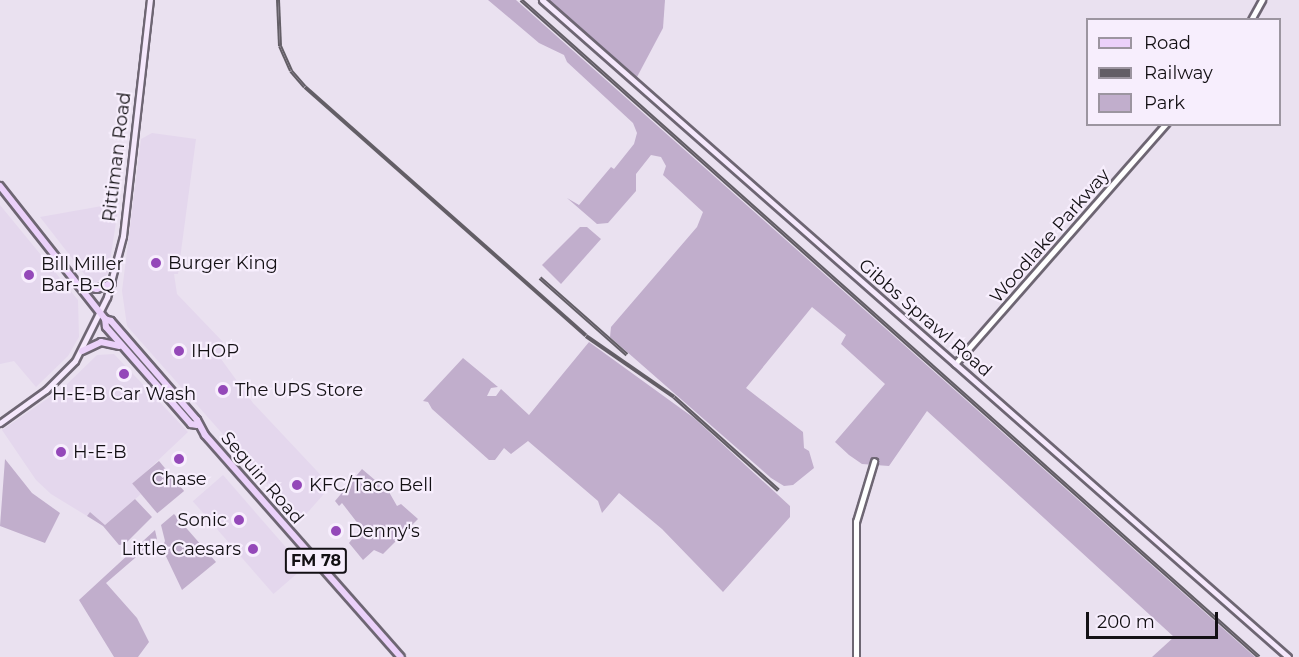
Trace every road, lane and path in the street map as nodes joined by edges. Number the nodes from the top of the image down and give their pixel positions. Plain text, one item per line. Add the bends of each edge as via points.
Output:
1 (150, 0) edge
2 (542, 0) edge
3 (1262, 0) edge
4 (1252, 18) edge
5 (1164, 126) edge
6 (0, 186) edge
7 (112, 283) junction
8 (77, 285) junction
9 (103, 317) junction
10 (123, 347) junction
11 (82, 351) junction
12 (955, 364) junction
13 (0, 423) edge
14 (197, 425) junction
15 (874, 462) dead end
16 (1286, 655) edge
17 (401, 657) edge
18 (856, 657) edge

1 - 7 main road, Rittiman Road via 123,236
2 - 12 main road, Gibbs Sprawl Road
3 - 4 street
5 - 12 street, Woodlake Parkway
6 - 8 main road, Seguin Road / FM 78
7 - 8 main road via 97,289
7 - 9 main road, Rittiman Road
8 - 9 main road, Seguin Road / FM 78
9 - 10 main road, Seguin Road / FM 78
9 - 11 main road, Rittiman Road
9 - 14 main road, Seguin Road / FM 78 via 111,321
10 - 11 main road via 101,342
10 - 14 main road, Seguin Road / FM 78 via 191,424
11 - 13 main road, Rittiman Road via 46,390
12 - 16 main road, Gibbs Sprawl Road
14 - 17 main road, Seguin Road / FM 78
15 - 18 street via 856,522

